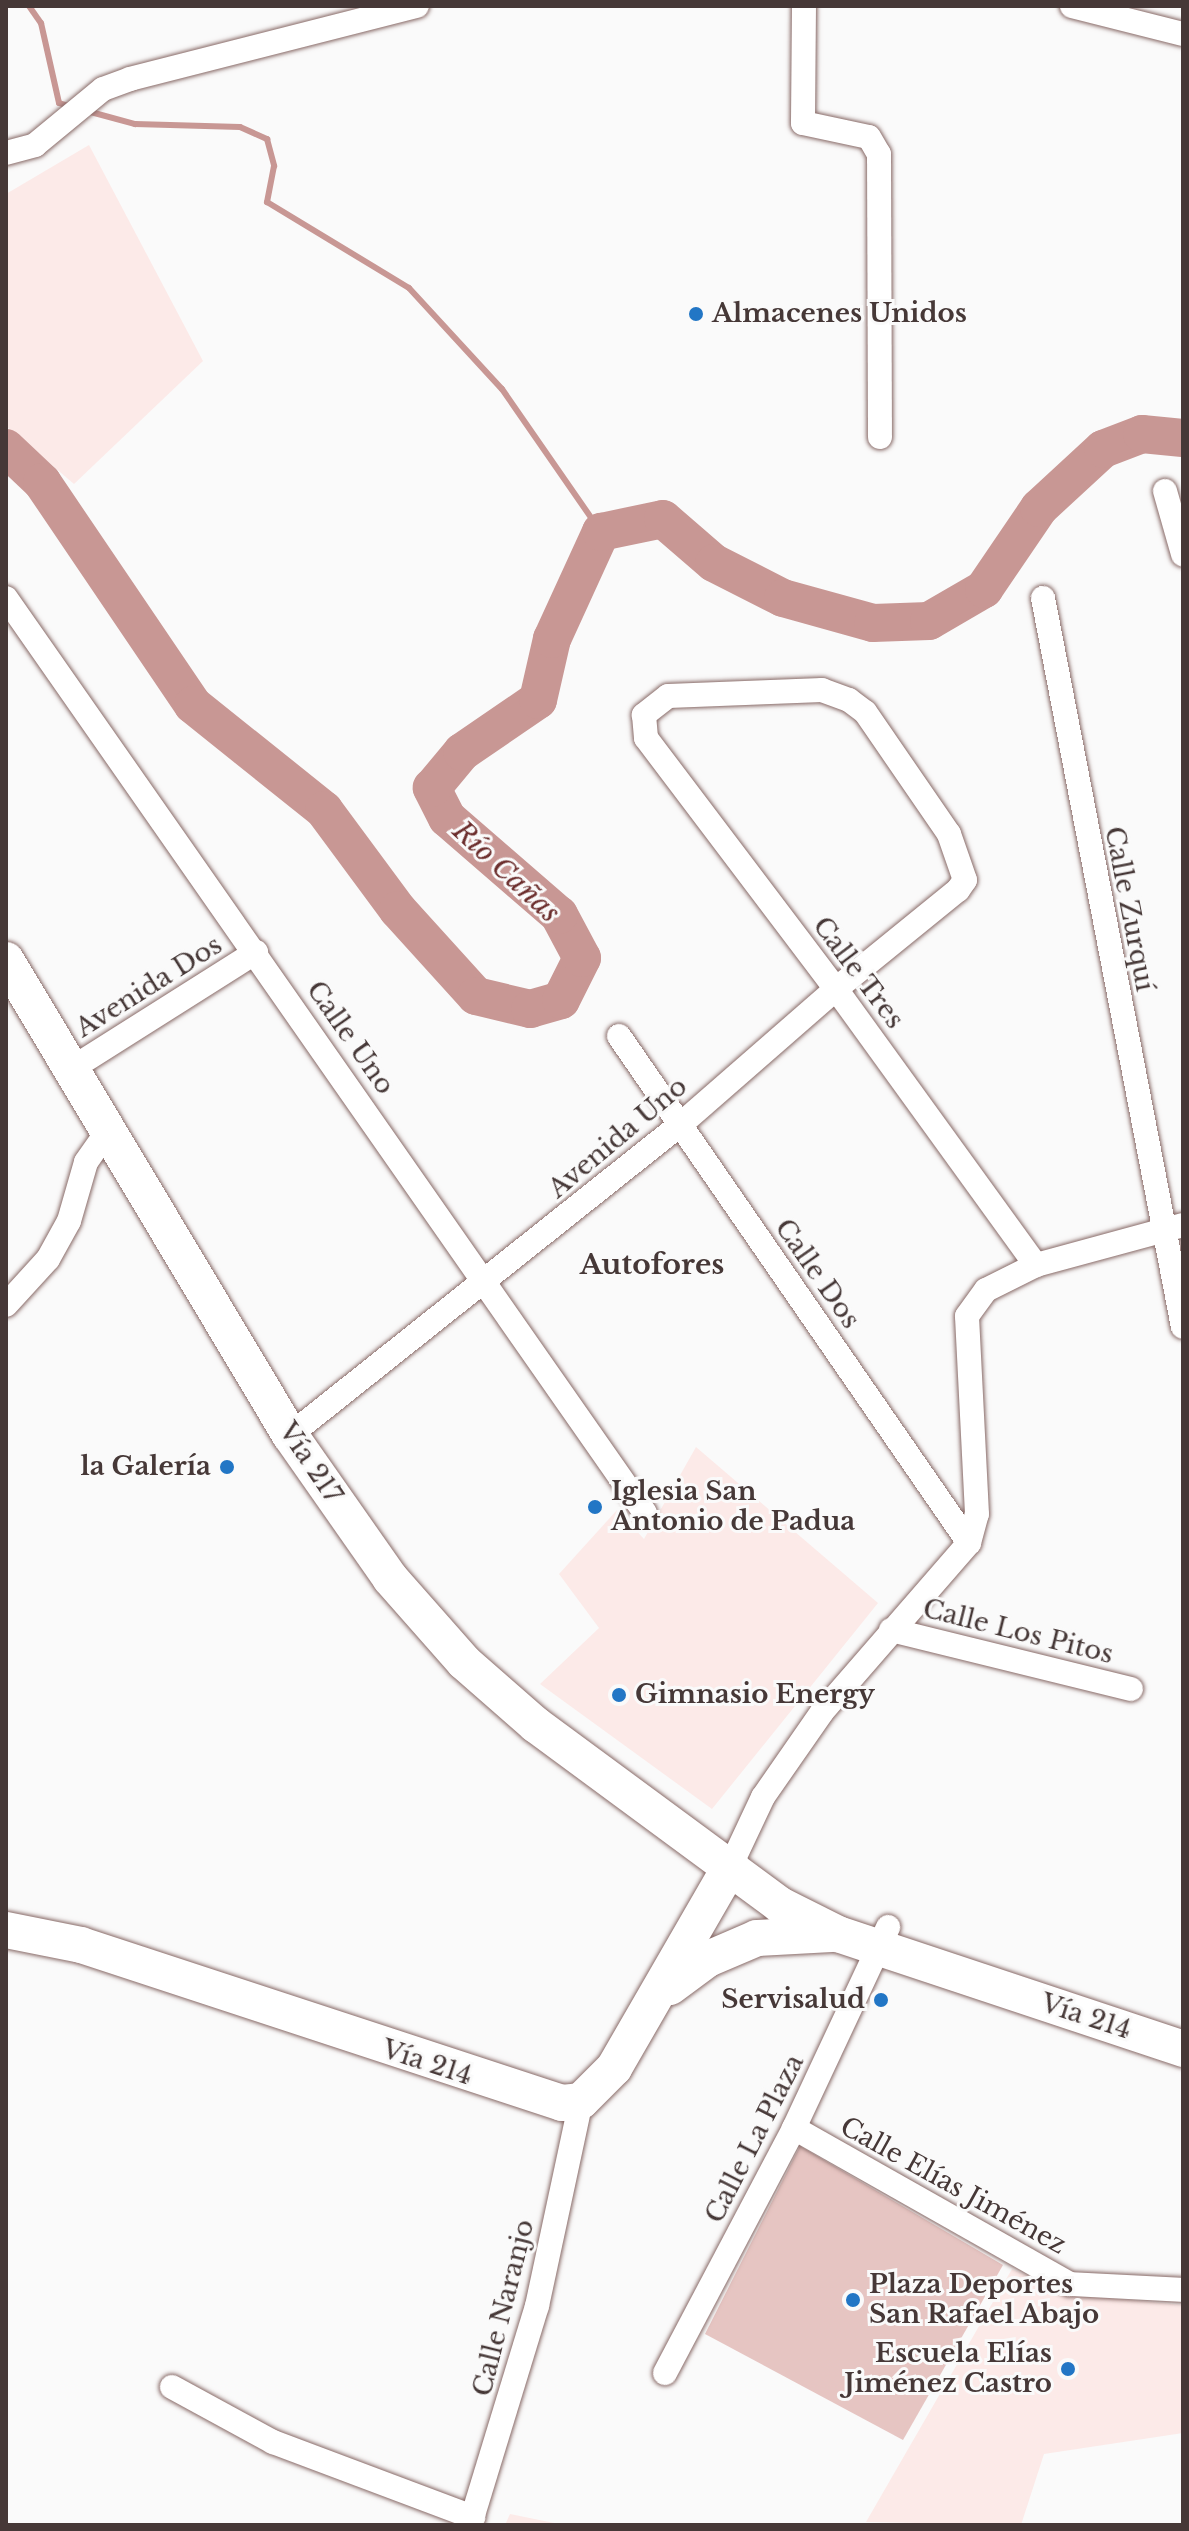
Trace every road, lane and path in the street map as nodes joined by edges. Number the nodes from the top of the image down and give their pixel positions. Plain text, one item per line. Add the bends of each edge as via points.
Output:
1 (417, 6) edge
2 (804, 6) edge
3 (1072, 6) edge
4 (1183, 34) edge
5 (6, 153) edge
6 (880, 437) dead end
7 (1165, 491) dead end
8 (1183, 554) edge
9 (6, 598) edge
10 (1043, 598) dead end
11 (644, 715) joint
12 (256, 952) junction
13 (6, 960) edge
14 (836, 989) junction
15 (619, 1036) dead end
16 (71, 1069) junction
17 (680, 1125) junction
18 (108, 1131) junction
19 (1172, 1228) edge
20 (1036, 1265) junction
21 (486, 1282) junction
22 (6, 1305) edge
23 (1183, 1327) edge
24 (290, 1435) junction
25 (645, 1513) dead end
26 (969, 1543) junction
27 (891, 1630) junction
28 (1131, 1689) dead end
29 (731, 1865) junction
30 (6, 1930) edge
31 (838, 1934) junction
32 (882, 1937) junction
33 (659, 1995) junction
34 (1183, 2025) edge
35 (1183, 2049) edge
36 (581, 2101) junction
37 (794, 2128) junction
38 (1183, 2290) edge
39 (665, 2373) dead end
40 (172, 2387) dead end
41 (472, 2521) edge

1 - 5 street via 103,89 35,145
2 - 6 street via 803,123 869,137 879,154
3 - 4 street
7 - 8 street
9 - 12 street, Calle Uno
10 - 19 street, Calle Zurquí
11 - 14 street, Calle Tres via 646,738
11 - 14 street, Avenida Uno via 668,696 822,690 849,700 882,737 966,870 958,890
12 - 16 street, Avenida Dos
12 - 21 street, Calle Uno
13 - 16 main road, Vía 217
14 - 17 street, Avenida Uno
14 - 20 street, Calle Tres
15 - 17 street, Calle Dos
16 - 18 main road, Vía 217
17 - 21 street, Avenida Uno
17 - 26 street, Calle Dos
18 - 22 street via 86,1162 48,1259
18 - 24 main road, Vía 217
19 - 20 street
19 - 23 street, Calle Zurquí
20 - 26 street via 986,1290 967,1316 977,1514
21 - 24 street, Avenida Uno
21 - 25 street, Calle Uno
24 - 29 main road, Vía 217 via 390,1578 464,1662 626,1793
26 - 27 street
27 - 28 street, Calle Los Pitos
27 - 29 street via 782,1769
29 - 31 main road, Vía 214 via 756,1890
29 - 32 main road, Vía 214
29 - 33 main road
30 - 36 main road, Vía 214 via 81,1945 546,2102
31 - 32 main road, Vía 214
31 - 33 main road via 794,1933 733,1946
32 - 34 main road, Vía 214
32 - 35 main road, Vía 214
32 - 37 street, Calle La Plaza
33 - 36 main road via 614,2068
36 - 41 street, Calle Naranjo via 537,2306
37 - 38 street, Calle Elías Jiménez via 1070,2284
37 - 39 street, Calle La Plaza
40 - 41 street via 273,2442

